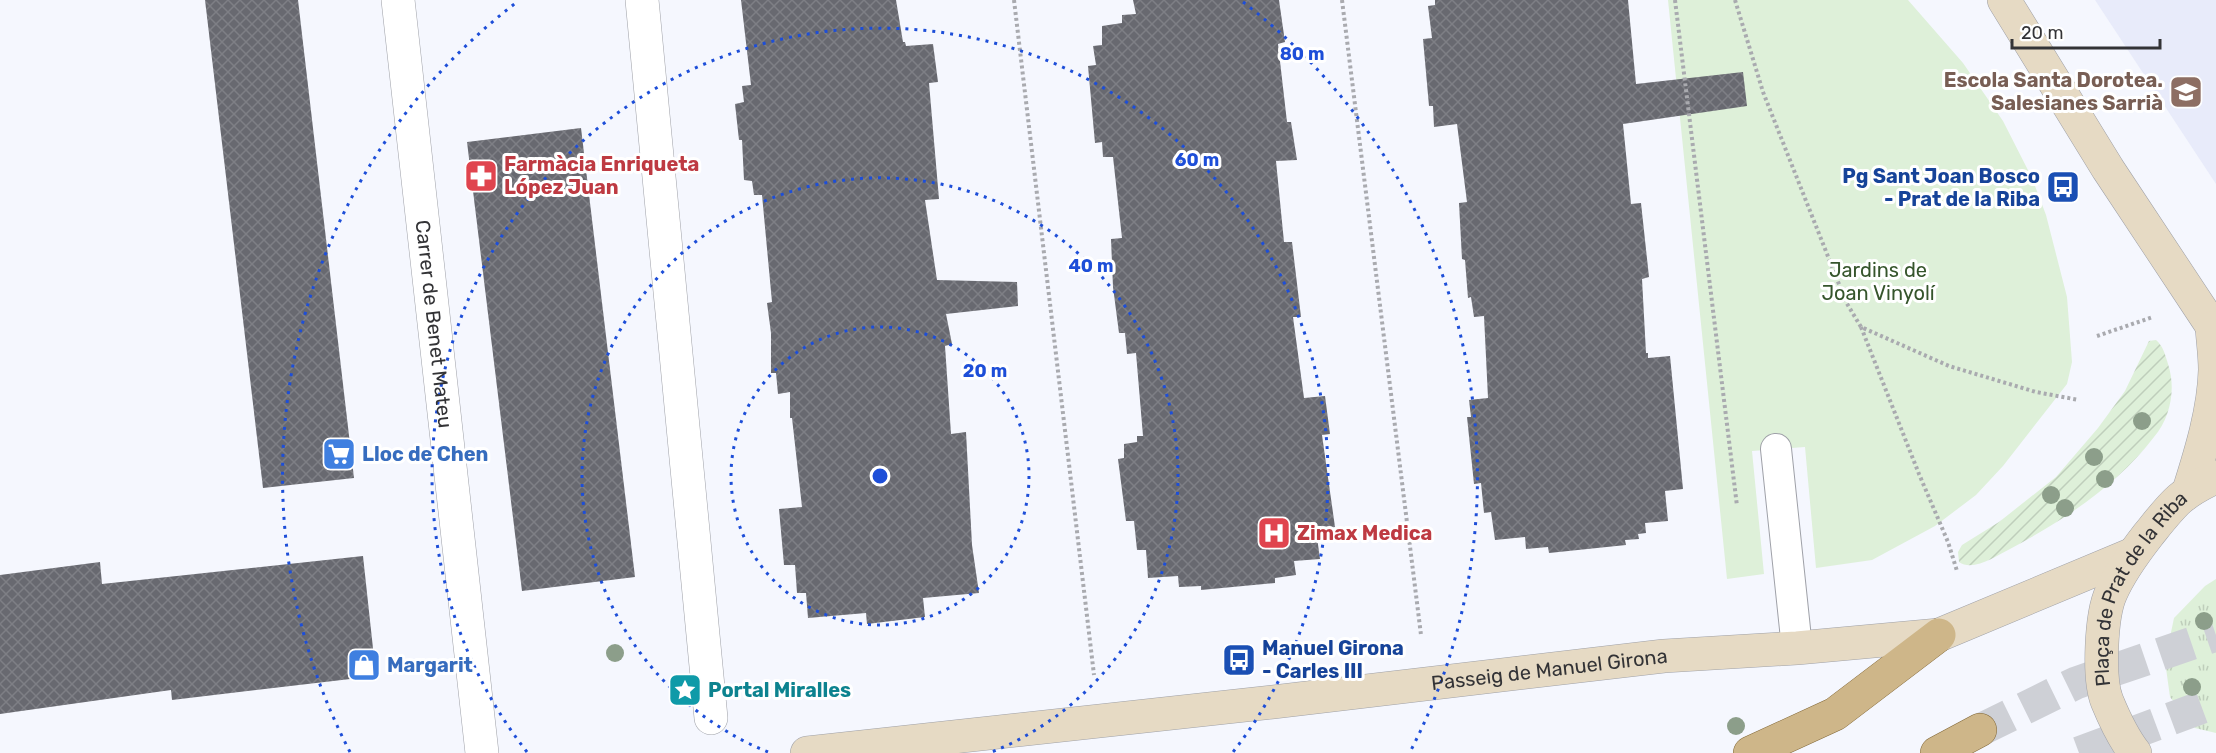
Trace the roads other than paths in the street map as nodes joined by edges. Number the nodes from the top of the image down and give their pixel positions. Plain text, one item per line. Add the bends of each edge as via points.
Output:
1 (398, 0) edge
2 (642, 0) edge
3 (2004, 0) edge
4 (2214, 330) edge
5 (1776, 448) dead end
6 (2202, 484) edge
7 (2133, 554) junction
8 (1939, 635) junction
9 (1797, 648) junction
10 (1835, 714) junction
11 (711, 718) dead end
12 (1980, 730) tunnel mouth
13 (482, 753) edge
14 (807, 753) edge
15 (1750, 753) edge
16 (1808, 753) edge
17 (1937, 753) edge
18 (2135, 753) edge

1 - 13 street, Carrer de Benet Mateu
2 - 11 street
3 - 4 street
4 - 6 street via 2215,372 2201,452
5 - 9 lane
6 - 7 street, Plaça de Prat de la Riba via 2174,503
7 - 8 street, Passeig de Manuel Girona
7 - 18 street, Plaça de Prat de la Riba via 2110,594 2102,663 2106,699
8 - 9 street, Passeig de Manuel Girona
8 - 10 main road
9 - 14 street, Passeig de Manuel Girona via 1664,656
10 - 15 main road
10 - 16 main road
12 - 17 main road

